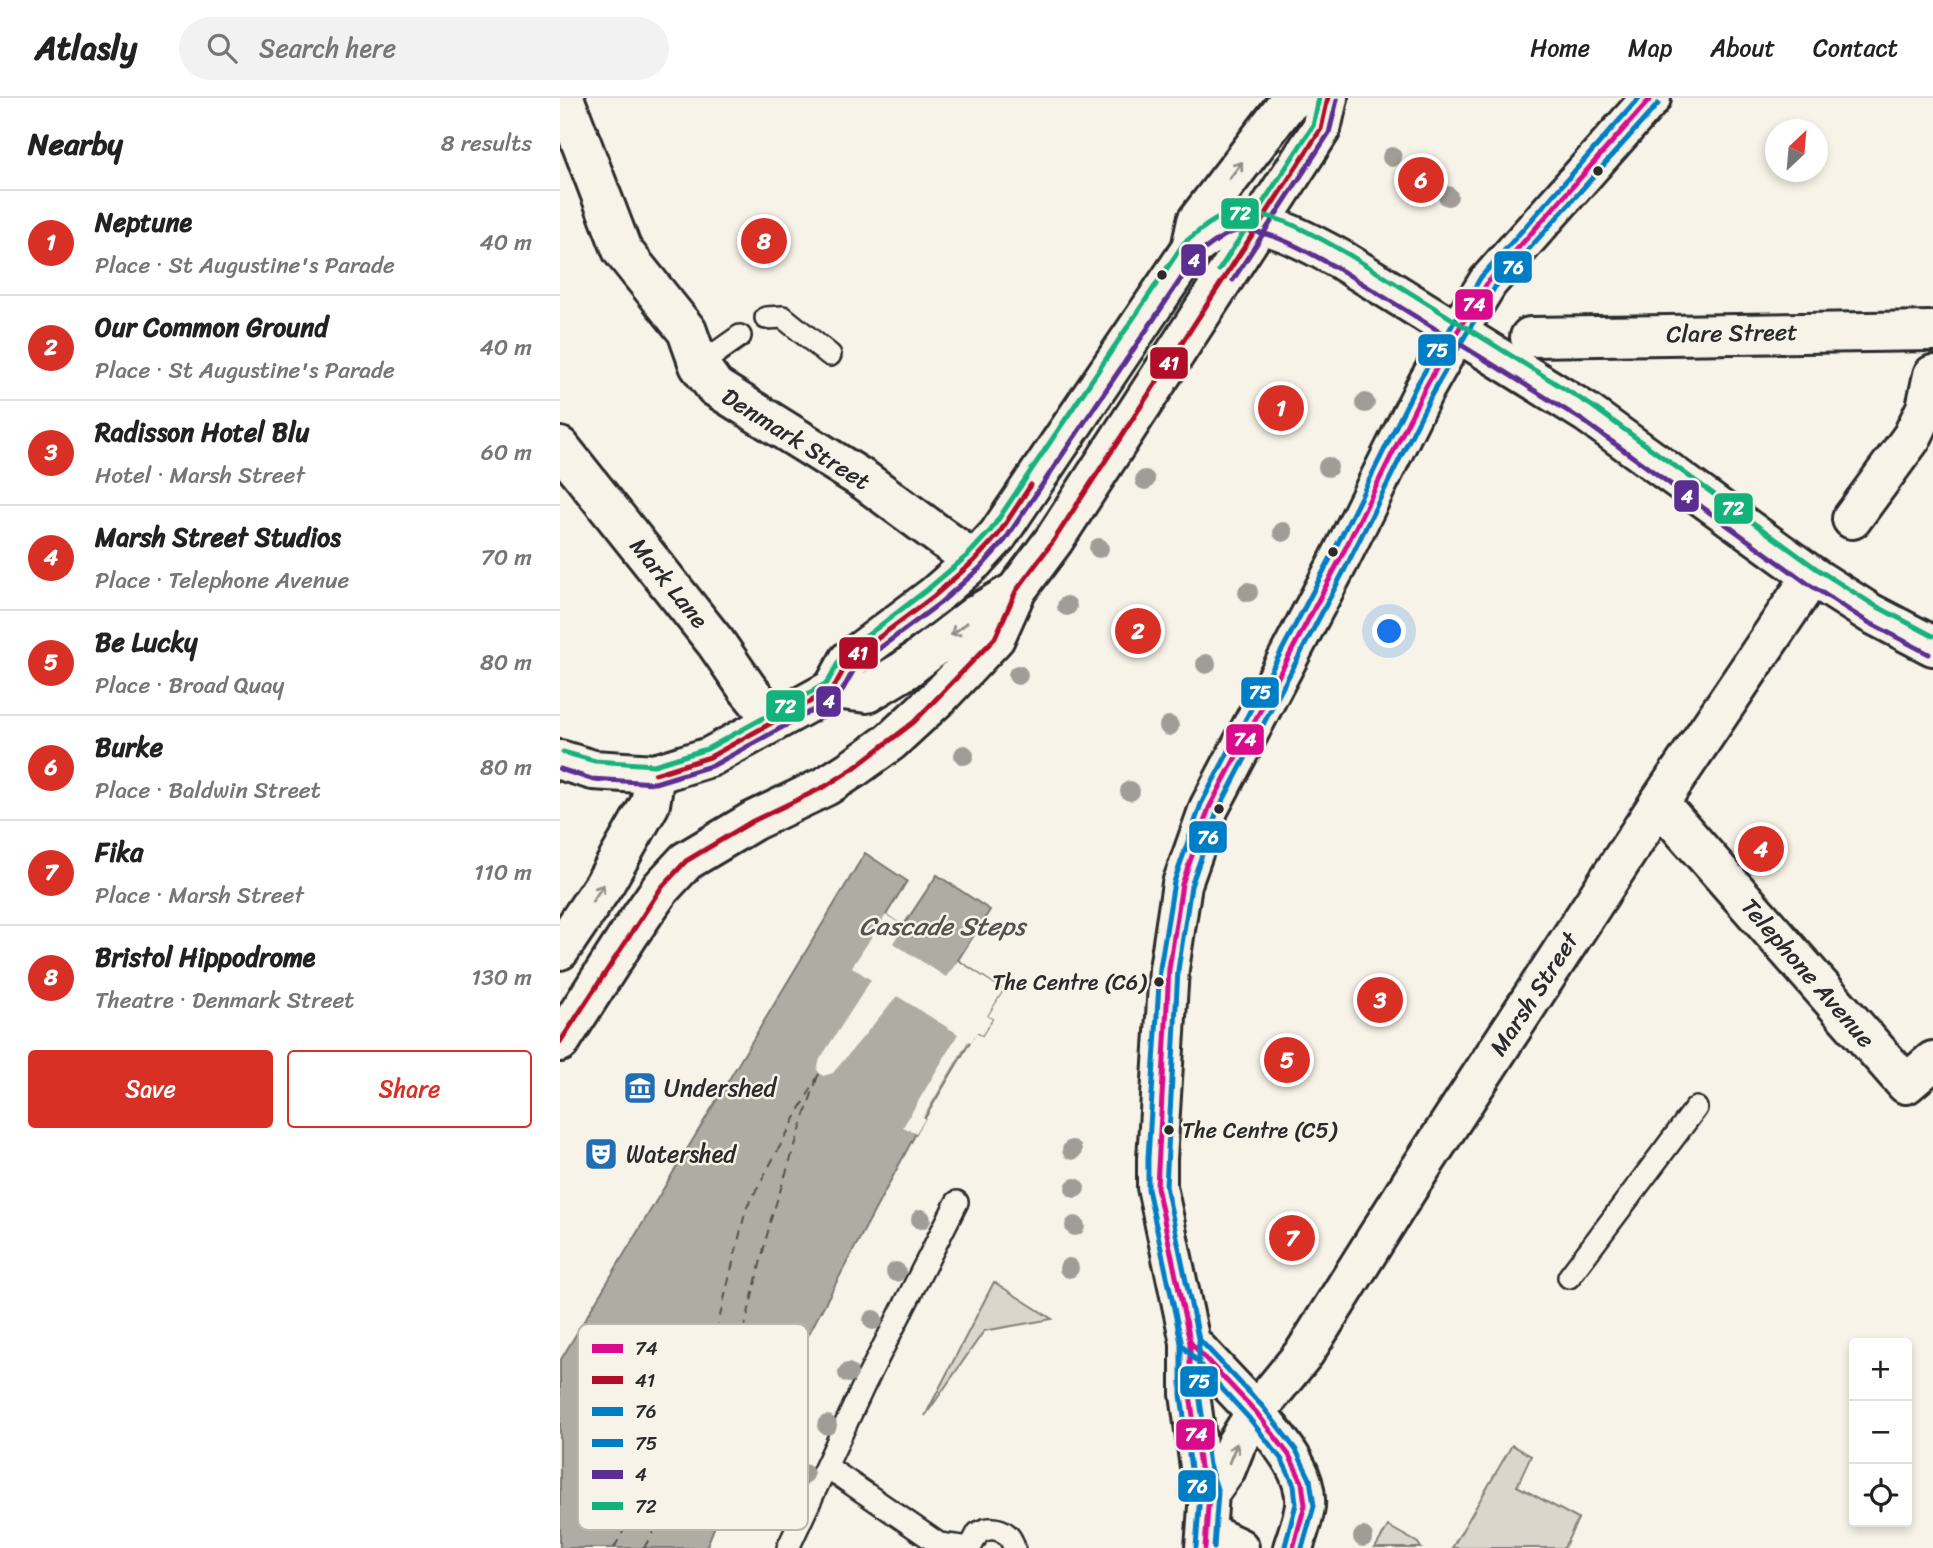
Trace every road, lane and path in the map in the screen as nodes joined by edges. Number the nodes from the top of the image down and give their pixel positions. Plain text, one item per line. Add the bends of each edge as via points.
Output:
1 (564, 98) edge
2 (1295, 98) edge
3 (1328, 98) edge
4 (1651, 98) edge
5 (1259, 223) junction
6 (1191, 248) junction
7 (766, 318) dead end
8 (1933, 331) edge
9 (1457, 332) junction
10 (740, 336) dead end
11 (1530, 337) dead end
12 (830, 355) dead end
13 (699, 365) junction
14 (1933, 375) edge
15 (560, 447) edge
16 (1852, 519) dead end
17 (986, 548) junction
18 (1812, 576) junction
19 (1016, 590) junction
20 (1933, 646) edge
21 (833, 689) junction
22 (774, 721) junction
23 (560, 760) edge
24 (655, 774) junction
25 (1659, 803) junction
26 (560, 950) edge
27 (560, 1042) edge
28 (1933, 1061) edge
29 (1696, 1108) dead end
30 (957, 1202) dead end
31 (1569, 1277) dead end
32 (1190, 1342) junction
33 (1256, 1412) junction
34 (827, 1467) junction
35 (1209, 1493) junction
36 (808, 1506) edge
37 (797, 1530) edge
38 (1217, 1543) edge
39 (788, 1548) edge
40 (970, 1548) edge
41 (1014, 1548) edge
42 (1293, 1548) edge

1 - 13 street, Denmark Street via 622,250 687,331
6 -> 2 street via 1197,221
3 - 5 street via 1321,129
4 - 9 street via 1488,282
5 - 6 street via 1229,223
5 - 9 street via 1343,261
5 - 19 street via 1054,540
6 - 17 street
7 - 12 lane via 783,317
8 - 11 street, Clare Street
9 - 18 street via 1587,413
9 - 32 street via 1209,808 1182,884 1169,969 1157,1178
10 - 13 lane
13 - 17 street, Denmark Street via 715,387 864,480 927,528
14 - 16 street via 1926,408 1912,437
15 - 22 street, Mark Lane
17 - 21 street via 934,596 849,660
18 - 20 street
18 - 25 street, Marsh Street
19 -> 21 street via 882,685 867,693
19 - 27 street via 995,638 890,742 826,786 753,821 686,861 661,888
21 - 22 street
22 - 24 street via 710,757
23 - 24 street via 593,770
26 -> 24 street via 650,804
25 - 28 street, Telephone Avenue via 1906,1084
25 - 33 street, Marsh Street via 1305,1352
29 - 31 lane
30 - 34 lane
32 - 33 street
32 - 35 street via 1190,1394 1200,1467
35 -> 33 street, Marsh Street
33 - 42 street via 1289,1455 1302,1482 1305,1505
34 - 36 lane
34 - 40 lane via 939,1544
35 - 38 street
37 - 39 lane
40 - 41 lane via 978,1533 992,1528 1006,1533

